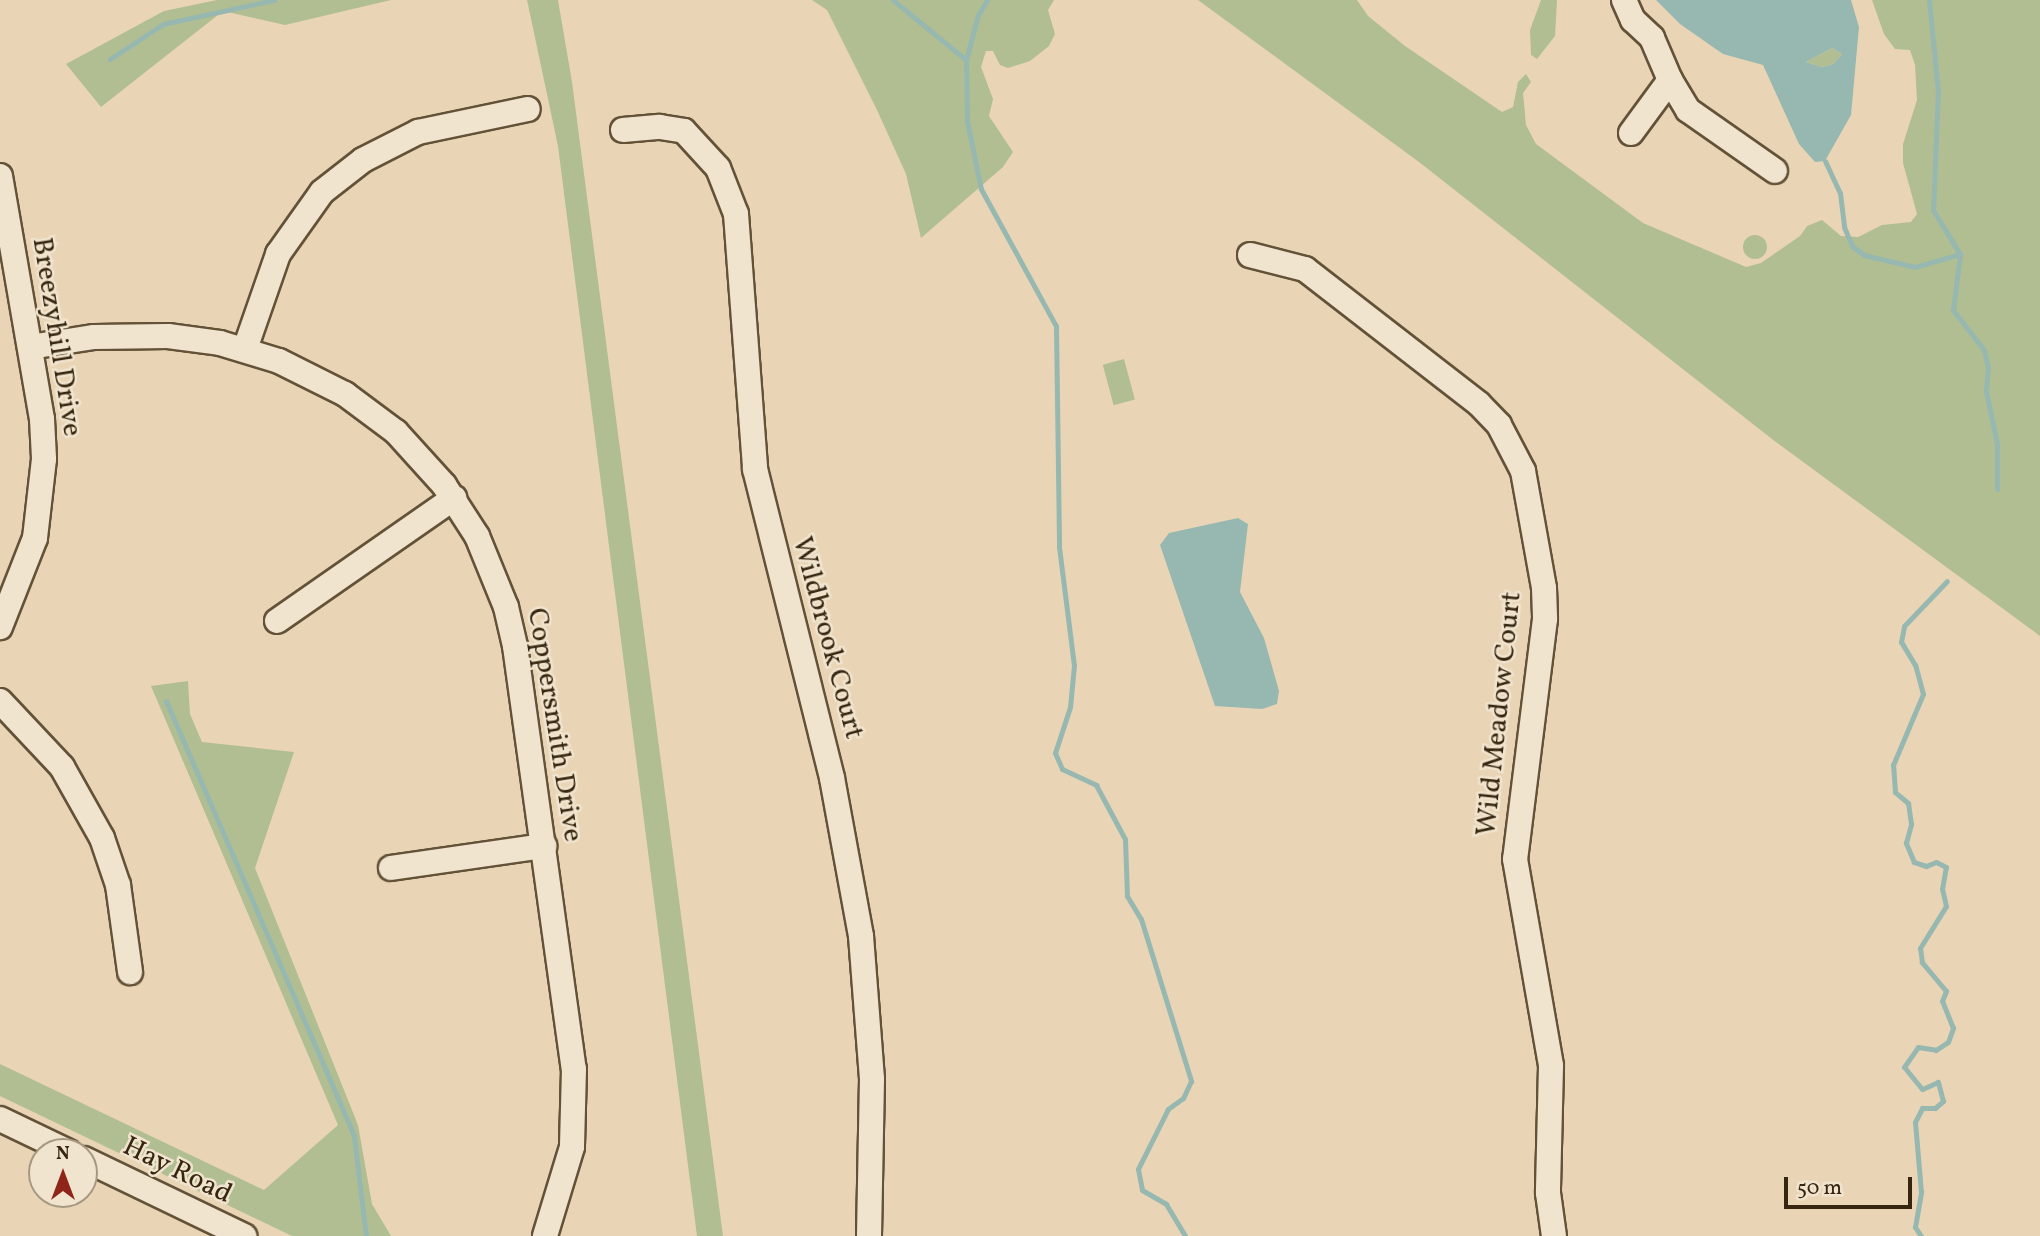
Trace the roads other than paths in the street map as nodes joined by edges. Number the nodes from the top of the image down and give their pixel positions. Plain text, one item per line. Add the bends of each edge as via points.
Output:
1 (1624, 0) edge
2 (1670, 80) junction
3 (528, 109) dead end
4 (623, 130) dead end
5 (1630, 133) dead end
6 (1775, 172) dead end
7 (0, 176) edge
8 (1250, 255) dead end
9 (30, 348) junction
10 (245, 349) junction
11 (454, 498) junction
12 (278, 621) dead end
13 (0, 626) edge
14 (0, 701) edge
15 (544, 846) junction
16 (391, 868) dead end
17 (130, 972) dead end
18 (0, 1119) edge
19 (40, 1138) edge
20 (98, 1166) edge
21 (244, 1236) edge
22 (545, 1236) edge
23 (869, 1236) edge
24 (1554, 1236) edge

1 - 2 street via 1633,20 1652,37
2 - 5 street
2 - 6 street via 1688,110
3 - 10 street via 418,132 363,160 322,192 278,254
4 - 23 street, Wildbrook Court via 660,127 684,131 718,168 736,214 755,469 832,778 860,936 872,1079
7 - 9 street, Breezyhill Drive
8 - 24 street, Wild Meadow Court via 1305,269 1469,396 1499,425 1523,471 1544,588 1545,619 1515,859 1551,1066 1548,1193
9 - 10 street, Coppersmith Drive via 142,334 194,338
9 - 13 street, Breezyhill Drive via 42,419 42,498 24,575
10 - 11 street, Coppersmith Drive via 345,394 396,432
11 - 12 street
11 - 15 street, Coppersmith Drive via 477,536 506,607
14 - 17 street via 62,767 102,838 118,885
15 - 16 street
15 - 22 street, Coppersmith Drive via 574,1069 575,1108 564,1185
18 - 19 street
20 - 21 street, Hay Road

